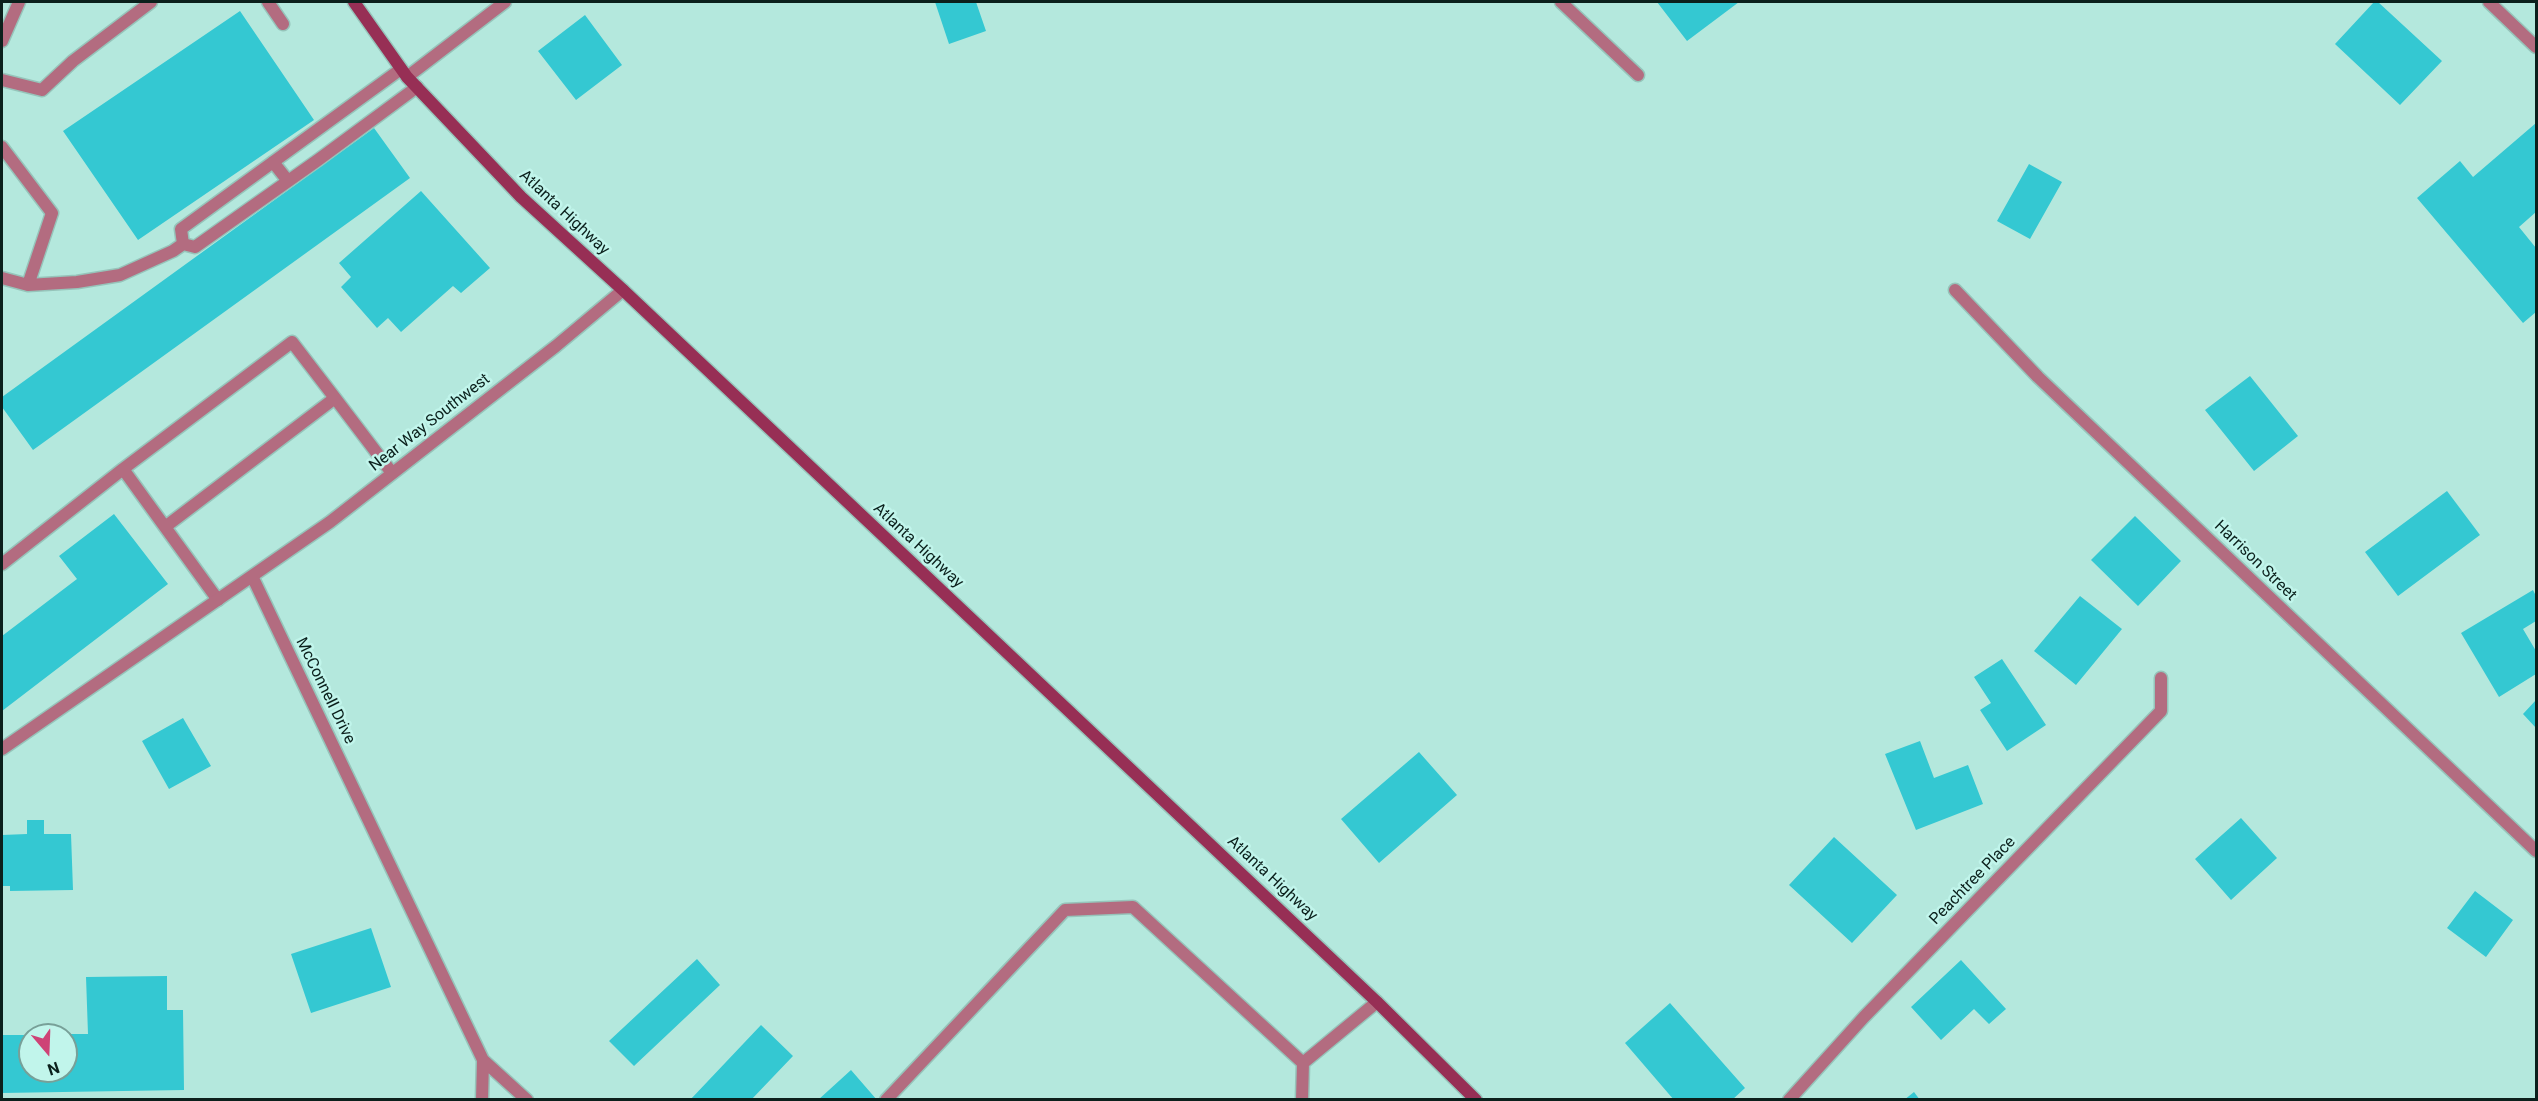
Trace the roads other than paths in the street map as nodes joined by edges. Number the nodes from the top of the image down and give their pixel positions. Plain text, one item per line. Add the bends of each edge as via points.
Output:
1 (19, 2) edge
2 (151, 2) edge
3 (268, 2) edge
4 (354, 2) edge
5 (506, 2) edge
6 (1561, 2) edge
7 (2488, 2) edge
8 (283, 24) dead end
9 (2, 41) edge
10 (2536, 47) edge
11 (404, 73) junction
12 (1638, 75) dead end
13 (2, 80) edge
14 (417, 87) junction
15 (2, 147) edge
16 (273, 162) junction
17 (288, 181) junction
18 (183, 244) junction
19 (2, 278) edge
20 (28, 285) junction
21 (623, 290) junction
22 (1955, 290) dead end
23 (335, 398) junction
24 (123, 469) junction
25 (392, 473) junction
26 (165, 527) junction
27 (2, 564) edge
28 (252, 576) junction
29 (218, 600) junction
30 (2161, 678) dead end
31 (2, 748) edge
32 (2536, 851) edge
33 (1377, 1002) junction
34 (483, 1060) junction
35 (1303, 1063) junction
36 (482, 1100) edge
37 (527, 1100) edge
38 (886, 1100) edge
39 (1302, 1100) edge
40 (1476, 1100) edge
41 (1789, 1100) edge

1 - 9 street
2 - 13 street via 73,61 42,90
3 - 8 street
4 - 11 main road, Atlanta Highway
5 - 11 street
6 - 12 street
7 - 10 street
11 - 14 main road, Atlanta Highway
11 - 16 street
14 - 17 street
14 - 21 main road, Atlanta Highway via 521,196
15 - 20 street via 52,213
16 - 17 street
16 - 18 street via 181,229
17 - 18 street via 195,247
18 - 20 street via 120,275
19 - 20 street
21 - 25 street, Near Way Southwest
21 - 33 main road, Atlanta Highway
22 - 32 street, Harrison Street via 2038,377
23 - 24 street via 292,342
23 - 25 street
23 - 26 street
24 - 26 street
24 - 27 street
25 - 28 street, Near Way Southwest
26 - 29 street
28 - 29 street
28 - 34 street, McConnell Drive
29 - 31 street
30 - 41 street, Peachtree Place via 2161,711 1864,1017
33 - 35 street
33 - 40 main road, Atlanta Highway
34 - 36 street, McConnell Drive
34 - 37 street
35 - 38 street via 1133,907 1065,910
35 - 39 street

